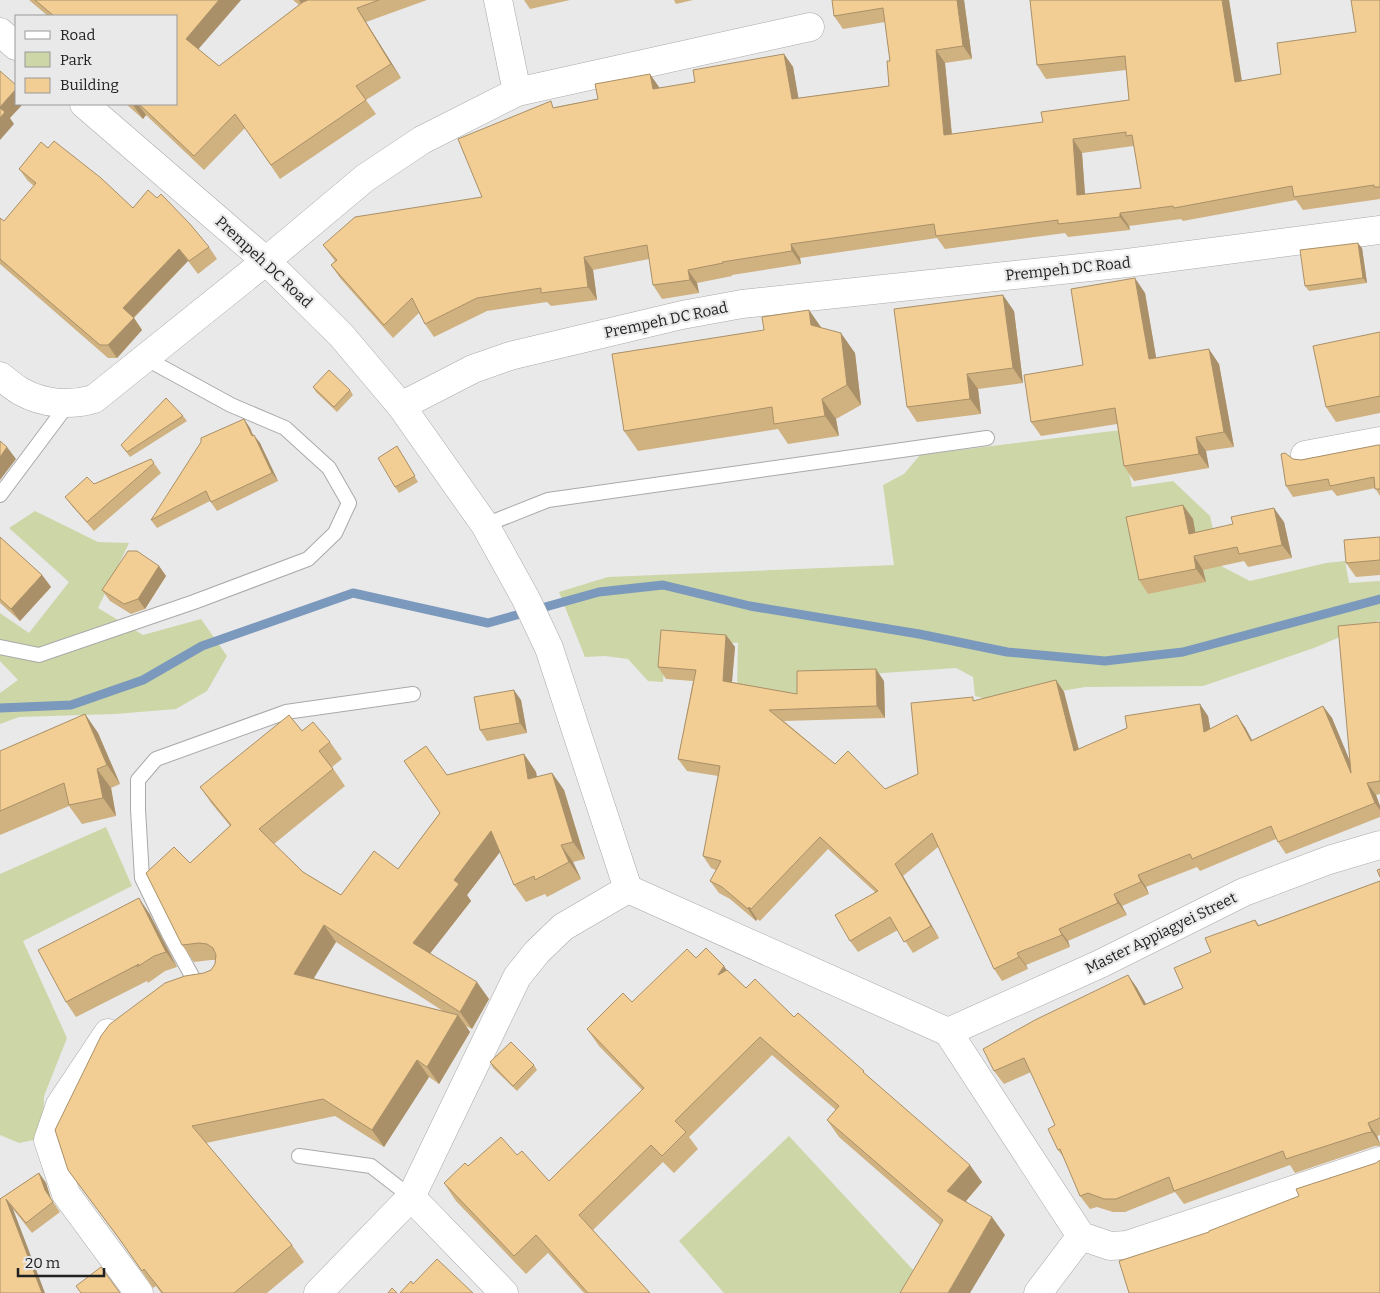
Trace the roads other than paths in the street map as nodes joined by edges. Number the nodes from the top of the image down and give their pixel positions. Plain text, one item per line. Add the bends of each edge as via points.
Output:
1 (498, 0) edge
2 (810, 27) dead end
3 (0, 32) edge
4 (15, 45) edge
5 (517, 92) junction
6 (85, 105) edge
7 (1380, 230) edge
8 (266, 261) junction
9 (145, 358) junction
10 (0, 376) edge
11 (68, 404) junction
12 (401, 406) junction
13 (986, 438) dead end
14 (1380, 441) edge
15 (1306, 455) dead end
16 (0, 495) edge
17 (484, 525) junction
18 (0, 648) edge
19 (413, 694) dead end
20 (1380, 845) edge
21 (628, 889) junction
22 (192, 980) edge
23 (125, 1019) edge
24 (948, 1032) junction
25 (299, 1156) dead end
26 (1380, 1161) edge
27 (411, 1197) junction
28 (1081, 1236) junction
29 (139, 1293) edge
30 (318, 1293) edge
31 (504, 1293) edge
32 (1038, 1293) edge

1 - 5 street
2 - 5 street
3 - 4 street
5 - 8 street via 422,140 380,167
6 - 8 street, Prempeh DC Road
7 - 12 street, Prempeh DC Road via 1127,263 708,310 510,356 473,369
8 - 9 street
8 - 12 street, Prempeh DC Road via 341,335
9 - 11 street via 94,399
9 - 18 lane via 231,405 293,434 329,468 349,503 335,533 308,558 194,602 39,655
10 - 11 street via 21,392 42,401
11 - 16 lane
12 - 17 street
13 - 17 lane via 548,500
14 - 15 street
17 - 21 street via 526,599 549,648
19 - 22 lane via 286,712 156,759 138,780 142,878
20 - 24 street, Master Appiagyei Street via 1244,892 1100,964
21 - 24 street
21 - 27 street via 563,927 517,977
23 - 29 street via 110,1030 60,1105 48,1140 66,1194
24 - 28 street
25 - 27 lane via 371,1166
26 - 28 street via 1127,1245 1110,1246
27 - 30 street
27 - 31 street
28 - 32 street

